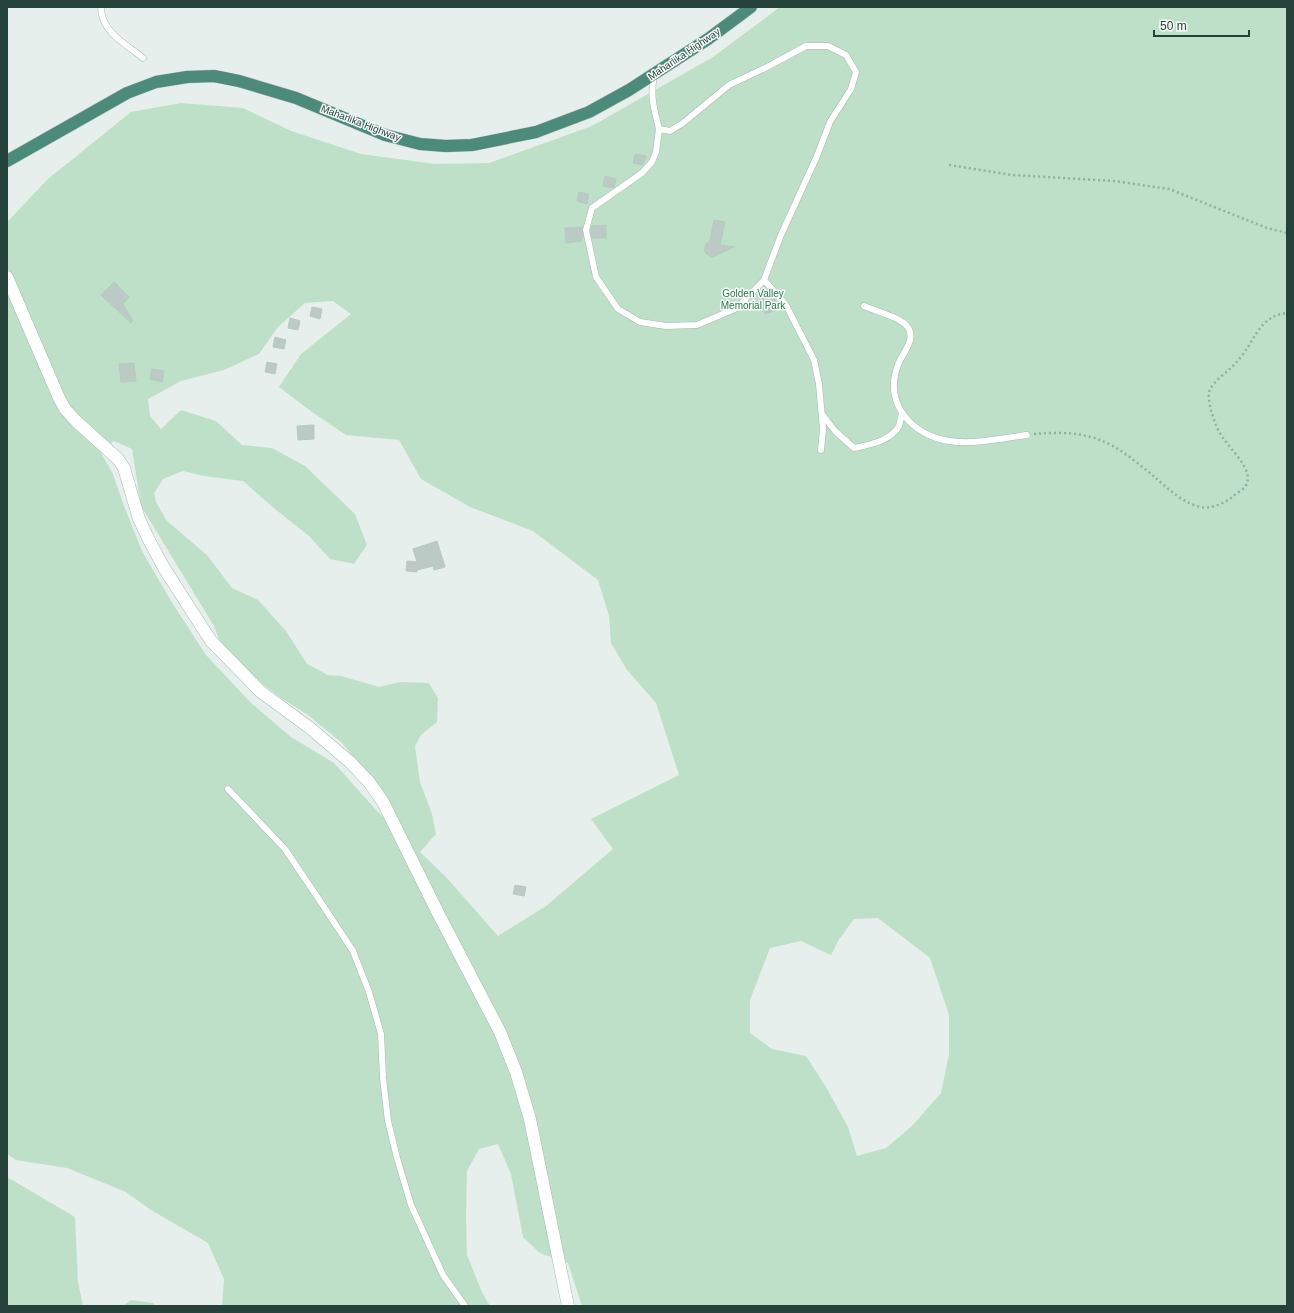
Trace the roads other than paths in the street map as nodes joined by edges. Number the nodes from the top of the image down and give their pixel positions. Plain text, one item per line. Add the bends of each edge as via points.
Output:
1 (101, 7) edge
2 (751, 7) edge
3 (143, 58) dead end
4 (654, 74) junction
5 (659, 129) junction
6 (7, 161) edge
7 (7, 277) edge
8 (764, 280) junction
9 (864, 306) dead end
10 (822, 413) junction
11 (902, 414) junction
12 (1028, 435) road end
13 (821, 450) dead end
14 (228, 789) dead end
15 (465, 1306) edge
16 (568, 1306) edge

1 - 3 lane via 103,21 110,32
2 - 4 highway, Maharlika Highway
4 - 5 lane via 651,89
4 - 6 highway, Maharlika Highway via 589,112 536,132 472,145 446,146 420,144 385,135 296,98 239,81 214,76 187,77 156,82 127,93
5 - 8 lane via 652,162 642,173 592,208 586,230 596,277 618,309 640,322 666,326 697,325 737,308
5 - 8 lane via 670,131 729,85 806,46 828,46 846,55 856,72 851,89 830,122
7 - 16 main road via 62,404 124,468 139,519 149,540 211,641 261,692 350,762 383,802 500,1032 516,1072 530,1119
8 - 10 lane via 786,304 814,360
9 - 11 lane via 906,324 910,333 910,342 895,377 894,397
10 - 11 lane via 834,432 854,448 880,441 888,436 898,427
10 - 13 lane
11 - 12 lane via 913,426 929,435 949,441 975,442
14 - 15 lane via 284,849 353,951 369,992 381,1034 388,1121 411,1205 443,1275

